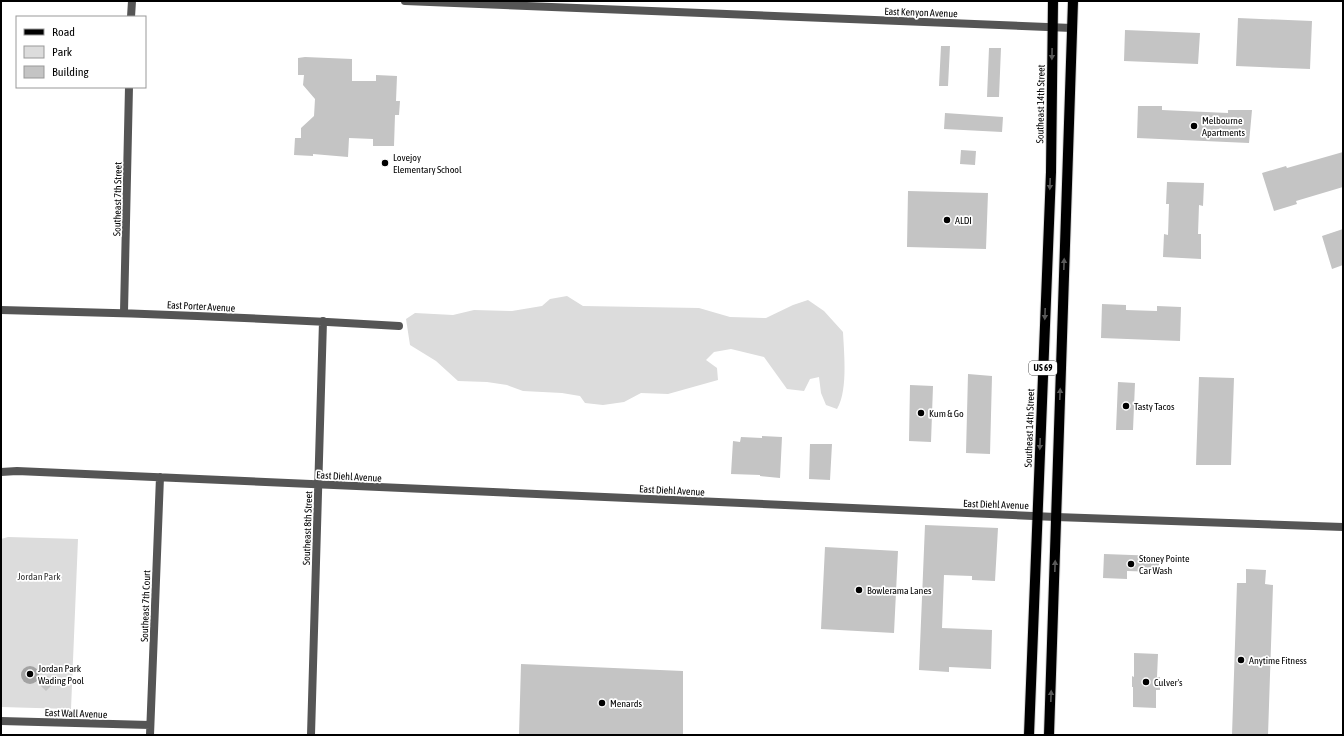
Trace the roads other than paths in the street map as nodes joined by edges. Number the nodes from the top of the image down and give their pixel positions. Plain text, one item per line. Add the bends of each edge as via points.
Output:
1 (132, 1) edge
2 (404, 1) edge
3 (1053, 1) edge
4 (1073, 1) edge
5 (131, 16) edge
6 (1053, 27) junction
7 (1072, 28) junction
8 (130, 88) edge
9 (1, 310) edge
10 (124, 312) junction
11 (323, 321) junction
12 (400, 326) dead end
13 (1, 472) edge
14 (160, 477) junction
15 (318, 484) junction
16 (1038, 516) junction
17 (1056, 517) junction
18 (1343, 526) edge
19 (1, 721) edge
20 (150, 725) junction
21 (150, 735) edge
22 (311, 735) edge
23 (1030, 735) edge
24 (1049, 735) edge

1 - 5 street
2 - 6 street, East Kenyon Avenue
3 - 6 main road, Southeast 14th Street / US 69
4 - 7 main road, US 69
6 - 7 street, East Kenyon Avenue
6 -> 16 main road, Southeast 14th Street / US 69
17 -> 7 main road, US 69
8 - 10 street, Southeast 7th Street
9 - 10 street, East Porter Avenue
10 - 11 street, East Porter Avenue
11 - 12 street, East Porter Avenue
11 - 15 street, Southeast 8th Street
13 - 14 street, East Diehl Avenue
14 - 15 street, East Diehl Avenue
14 - 20 street, Southeast 7th Court
15 - 16 street, East Diehl Avenue
15 - 22 street, Southeast 8th Street
16 - 17 street, East Diehl Avenue
16 - 23 main road, Southeast 14th Street / US 69
17 - 18 street, East Diehl Avenue
24 -> 17 main road, US 69
19 - 20 street, East Wall Avenue
20 - 21 street, Southeast 7th Court

